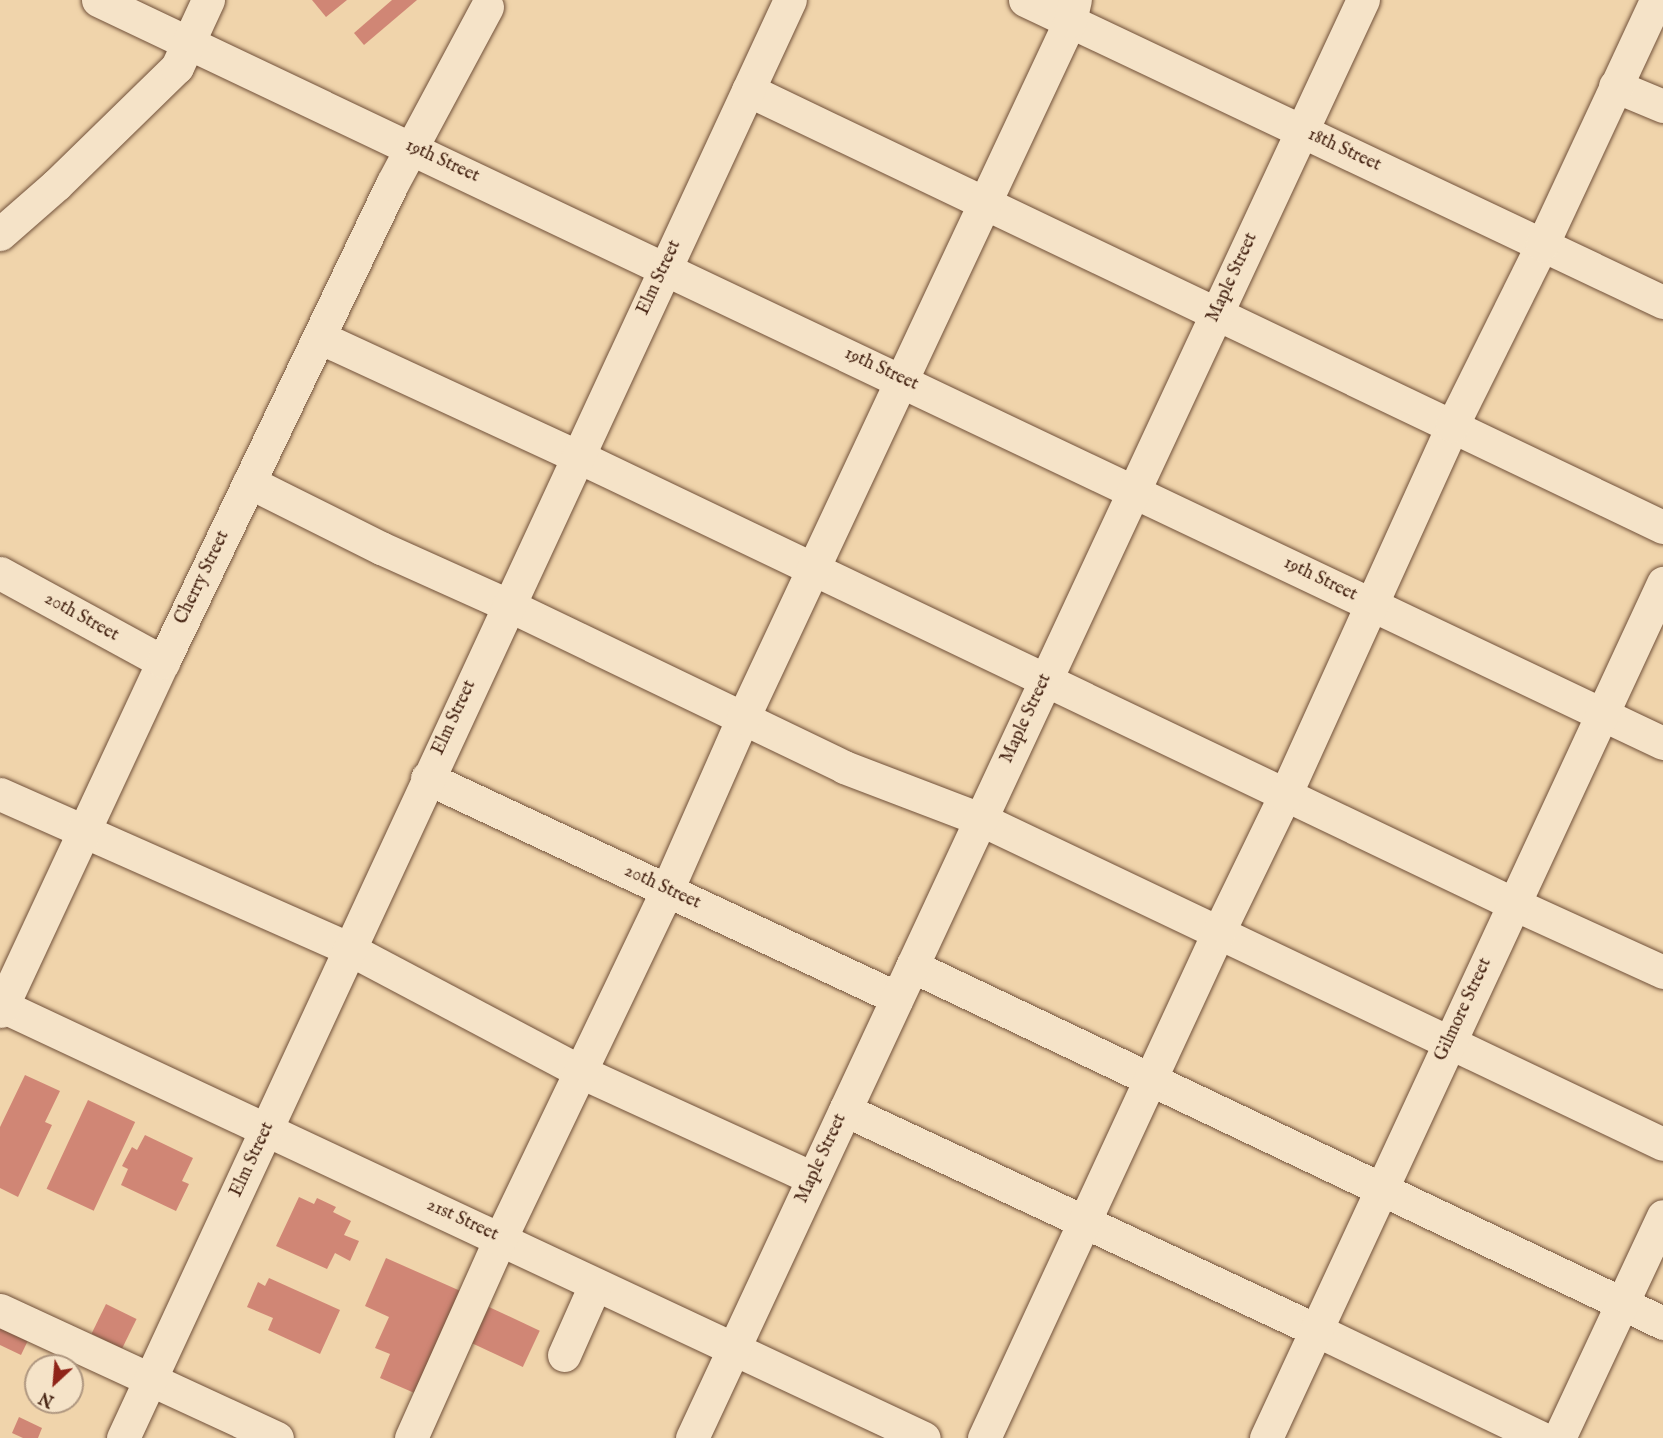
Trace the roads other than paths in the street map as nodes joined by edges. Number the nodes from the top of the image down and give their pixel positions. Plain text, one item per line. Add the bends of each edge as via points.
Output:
1 (98, 0) edge
2 (208, 0) edge
3 (790, 0) edge
4 (1025, 0) edge
5 (1363, 0) edge
6 (1656, 0) edge
7 (487, 7) dead end
8 (1072, 10) edge
9 (188, 41) junction
10 (1615, 86) junction
11 (748, 90) junction
12 (1663, 106) edge
13 (1302, 131) junction
14 (410, 147) junction
15 (984, 203) junction
16 (0, 234) edge
17 (1542, 244) junction
18 (665, 267) junction
19 (1663, 302) edge
20 (1216, 313) junction
21 (319, 336) junction
22 (902, 380) junction
23 (1452, 426) junction
24 (577, 456) junction
25 (249, 482) junction
26 (1133, 491) junction
27 (1663, 527) edge
28 (815, 569) junction
29 (0, 573) edge
30 (1663, 583) edge
31 (508, 605) junction
32 (1372, 605) junction
33 (163, 662) junction
34 (1046, 680) junction
35 (1602, 714) junction
36 (743, 718) junction
37 (1663, 743) edge
38 (427, 778) junction
39 (0, 794) edge
40 (1285, 795) junction
41 (980, 819) junction
42 (84, 831) junction
43 (667, 891) junction
44 (1514, 904) junction
45 (1218, 933) junction
46 (349, 949) junction
47 (912, 966) junction
48 (1663, 972) edge
49 (897, 999) junction
50 (1, 1008) edge
51 (1450, 1041) junction
52 (581, 1072) junction
53 (1151, 1078) junction
54 (845, 1110) junction
55 (268, 1129) junction
56 (1663, 1144) edge
57 (813, 1178) junction
58 (1382, 1188) junction
59 (1663, 1216) edge
60 (1084, 1221) junction
61 (500, 1239) junction
62 (595, 1285) junction
63 (1622, 1304) junction
64 (0, 1310) edge
65 (1663, 1323) edge
66 (1316, 1330) junction
67 (733, 1351) junction
68 (564, 1355) dead end
69 (151, 1377) junction
70 (123, 1438) edge
71 (277, 1438) edge
72 (411, 1438) edge
73 (692, 1438) edge
74 (924, 1438) edge
75 (984, 1438) edge
76 (1266, 1438) edge
77 (1541, 1438) edge
78 (1559, 1438) edge

1 - 9 street, 19th Street
2 - 9 street
3 - 11 street, Elm Street
4 - 8 street, 18th Street
5 - 13 street, Maple Street
6 - 10 street
7 - 14 street, Cherry Street
8 - 13 street, 18th Street
8 - 15 street
9 - 14 street, 19th Street
9 - 16 street via 177,67
10 - 12 street
10 - 17 street
11 - 15 street
11 - 18 street, Elm Street
13 - 17 street, 18th Street
13 - 20 street, Maple Street
14 - 18 street, 19th Street
14 - 21 street, Cherry Street
15 - 20 street
15 - 22 street
17 - 19 street, 18th Street
17 - 23 street
18 - 22 street, 19th Street
18 - 24 street, Elm Street
20 - 23 street
20 - 26 street, Maple Street
21 - 24 street
21 - 25 street, Cherry Street
22 - 26 street, 19th Street
22 - 28 street
23 - 27 street
23 - 32 street
24 - 28 street
24 - 31 street, Elm Street
25 - 31 street
25 - 33 street, Cherry Street
26 - 32 street, 19th Street
26 - 34 street, Maple Street
28 - 34 street
28 - 36 street
29 - 33 street, 20th Street
30 - 35 street, Gilmore Street
31 - 36 street
31 - 38 street, Elm Street
32 - 35 street, 19th Street
32 - 40 street
33 - 42 street, Cherry Street
34 - 40 street
34 - 41 street, Maple Street
35 - 37 street, 19th Street
35 - 44 street, Gilmore Street
36 - 41 street via 844,767
36 - 43 street
38 - 43 street, 20th Street
38 - 46 street, Elm Street
39 - 42 street
40 - 44 street
40 - 45 street
41 - 45 street
41 - 47 street, Maple Street
42 - 46 street
42 - 50 street, Cherry Street
43 - 49 street, 20th Street
43 - 52 street
44 - 48 street
44 - 51 street, Gilmore Street
45 - 51 street
45 - 53 street
46 - 52 street
46 - 55 street, Elm Street
47 - 49 street, Maple Street
47 - 53 street
49 - 54 street, Maple Street
50 - 55 street, 21st Street
51 - 56 street
51 - 58 street, Gilmore Street
52 - 57 street
52 - 61 street
53 - 58 street
53 - 60 street
54 - 57 street, Maple Street
54 - 60 street
55 - 61 street, 21st Street
55 - 69 street, Elm Street
57 - 67 street, Maple Street
58 - 63 street
58 - 66 street, Gilmore Street
59 - 63 street
60 - 66 street
60 - 75 street
61 - 62 street, 21st Street
61 - 72 street
62 - 67 street, 21st Street
62 - 68 street
63 - 65 street
63 - 78 street
64 - 69 street
66 - 76 street, Gilmore Street
66 - 77 street
67 - 73 street, Maple Street
67 - 74 street, 21st Street
69 - 70 street, Elm Street
69 - 71 street

